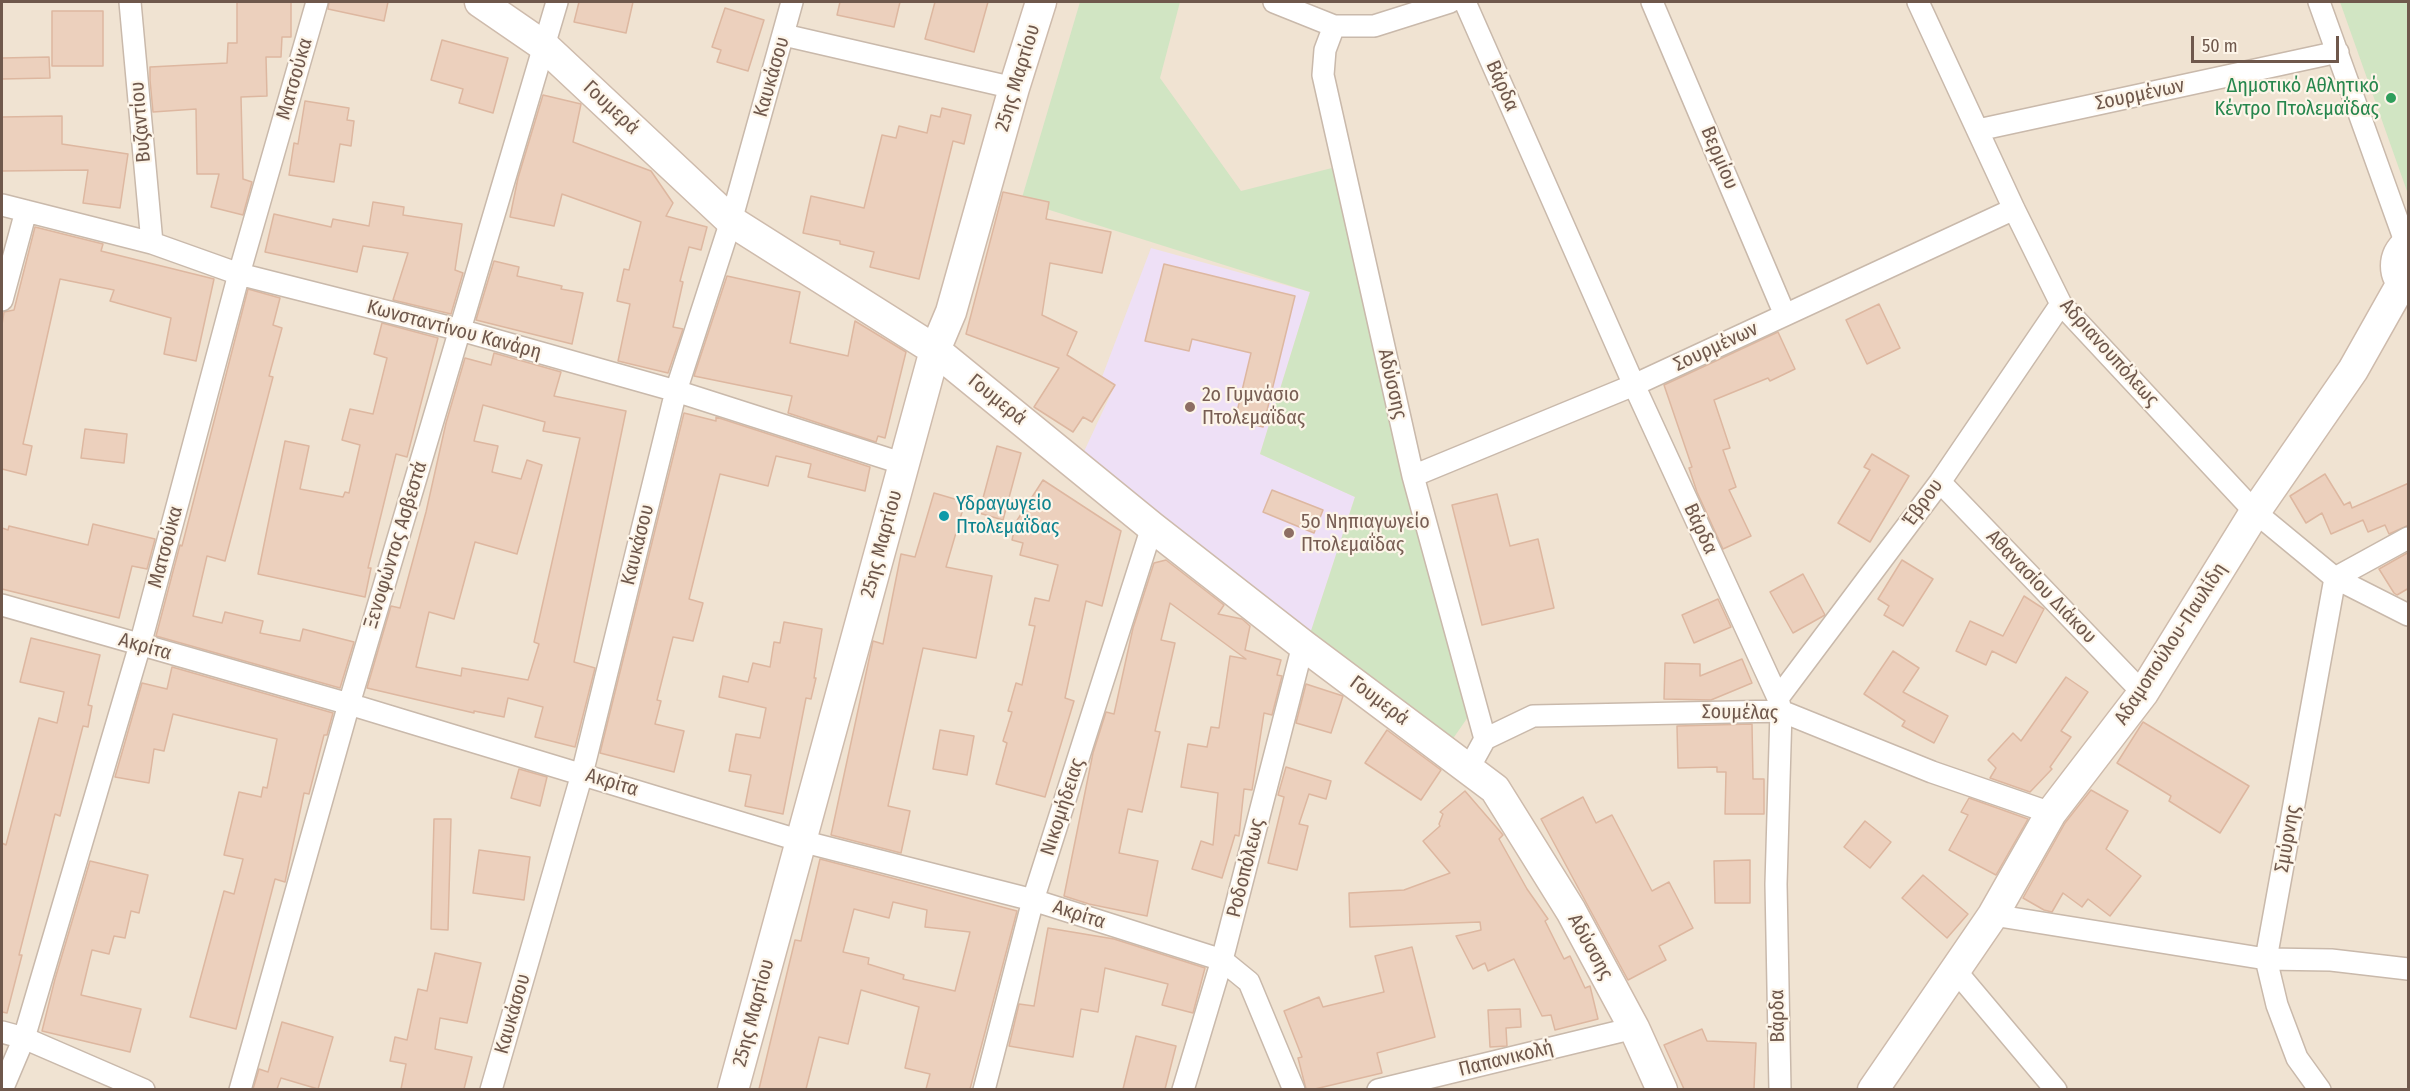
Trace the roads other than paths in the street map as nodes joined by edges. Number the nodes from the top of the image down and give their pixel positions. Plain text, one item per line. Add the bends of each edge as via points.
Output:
1 (130, 2) edge
2 (317, 2) edge
3 (480, 2) edge
4 (557, 2) edge
5 (792, 2) edge
6 (1041, 2) edge
7 (1274, 2) edge
8 (1450, 2) edge
9 (1465, 2) edge
10 (1652, 2) edge
11 (1918, 2) edge
12 (2319, 2) edge
13 (1334, 26) junction
14 (784, 35) junction
15 (544, 46) junction
16 (2338, 52) junction
17 (1014, 88) junction
18 (1978, 130) junction
19 (2, 205) edge
20 (2014, 209) junction
21 (26, 211) junction
22 (731, 221) junction
23 (152, 243) junction
24 (2407, 244) edge
25 (239, 274) junction
26 (2405, 285) edge
27 (2, 300) edge
28 (2061, 304) junction
29 (1785, 315) junction
30 (460, 330) junction
31 (935, 350) junction
32 (1634, 385) junction
33 (676, 391) junction
34 (904, 464) junction
35 (1413, 476) junction
36 (1940, 482) junction
37 (2255, 513) junction
38 (1152, 527) junction
39 (2409, 538) edge
40 (2335, 578) junction
41 (2, 605) edge
42 (2409, 615) edge
43 (140, 645) junction
44 (1303, 645) junction
45 (2143, 693) junction
46 (349, 704) junction
47 (1780, 705) junction
48 (1485, 739) junction
49 (1469, 768) junction
50 (582, 774) junction
51 (1507, 809) joint
52 (2051, 813) junction
53 (801, 841) junction
54 (1033, 900) junction
55 (1993, 915) junction
56 (2266, 959) junction
57 (1222, 960) junction
58 (2407, 964) edge
59 (1955, 970) junction
60 (1634, 1028) junction
61 (2, 1032) edge
62 (24, 1038) junction
63 (2, 1089) edge
64 (144, 1089) edge
65 (240, 1089) edge
66 (491, 1089) edge
67 (733, 1089) edge
68 (984, 1089) edge
69 (1183, 1089) edge
70 (1294, 1089) edge
71 (1378, 1089) edge
72 (1662, 1089) edge
73 (1780, 1089) edge
74 (1873, 1089) edge
75 (2056, 1089) edge
76 (2320, 1089) edge

1 - 23 street, Βυζαντίου
2 - 25 street, Ματσούκα
3 - 15 street, Γουμερά
4 - 15 street, Ξενοφώντος Ασβεστά
5 - 14 street, Καυκάσου
6 - 17 street, 25ης Μαρτίου
7 - 13 street
8 - 13 street via 1374,26
9 - 32 street, Βάρδα
10 - 29 street, Βερμίου
11 - 18 street, Αδριανουπόλεως
12 - 16 street
13 - 35 street, Αδύσσης via 1325,50 1323,75
14 - 17 street
14 - 22 street, Καυκάσου
15 - 22 street, Γουμερά
15 - 30 street, Ξενοφώντος Ασβεστά
16 - 18 street, Σουρμένων
16 - 24 street
17 - 31 street, 25ης Μαρτίου via 951,312
18 - 20 street, Αδριανουπόλεως
19 - 21 street, Κωνσταντίνου Κανάρη
20 - 28 street, Αδριανουπόλεως
20 - 29 street, Σουρμένων
21 - 23 street, Κωνσταντίνου Κανάρη
21 - 27 street
22 - 31 street, Γουμερά
22 - 33 street, Καυκάσου
23 - 25 street, Κωνσταντίνου Κανάρη
24 - 26 street via 2396,263 2397,274
25 - 30 street, Κωνσταντίνου Κανάρη
25 - 43 street, Ματσούκα
26 - 37 street, Αδαμοπούλου-Παυλίδη via 2353,370
28 - 36 street, Έβρου
28 - 37 street, Αδριανουπόλεως
29 - 32 street, Σουρμένων
30 - 33 street, Κωνσταντίνου Κανάρη
30 - 46 street, Ξενοφώντος Ασβεστά
31 - 34 street, 25ης Μαρτίου
31 - 38 street, Γουμερά
32 - 35 street, Σουρμένων
32 - 47 street, Βάρδα
33 - 34 street, Κωνσταντίνου Κανάρη
33 - 50 street, Καυκάσου
34 - 53 street, 25ης Μαρτίου
35 - 48 street, Αδύσσης
36 - 45 street, Αθανασίου Διάκου
36 - 47 street, Έβρου
37 - 40 street, Αδριανουπόλεως
37 - 45 street, Αδαμοπούλου-Παυλίδη
38 - 44 street, Γουμερά
38 - 54 street, Νικομήδειας
39 - 40 street
40 - 42 street, Αδριανουπόλεως
40 - 56 street, Σμύρνης
41 - 43 street, Ακρίτα
43 - 46 street, Ακρίτα
43 - 62 street, Ματσούκα
44 - 49 street, Γουμερά
44 - 57 street, Ροδοπόλεως
45 - 52 street, Αδαμοπούλου-Παυλίδη
46 - 50 street, Ακρίτα
46 - 65 street, Ξενοφώντος Ασβεστά
47 - 48 street, Σουμέλας via 1533,716
47 - 52 street, Σουμέλας via 1932,772
47 - 73 street, Βάρδα via 1776,884
48 - 49 street
49 - 51 street, Γουμερά via 1495,789
50 - 53 street, Ακρίτα
50 - 66 street, Καυκάσου
51 - 60 street, Αδύσσης via 1571,911
52 - 55 street, Αδαμοπούλου-Παυλίδη
53 - 54 street, Ακρίτα
53 - 67 street, 25ης Μαρτίου
54 - 57 street, Ακρίτα
54 - 68 street, Νικομήδειας
55 - 56 street
55 - 59 street, Αδαμοπούλου-Παυλίδη
56 - 58 street
56 - 76 street, Σμύρνης via 2277,1005 2297,1058
57 - 69 street, Ροδοπόλεως
57 - 70 street via 1249,982
59 - 74 street, Αδαμοπούλου-Παυλίδη
59 - 75 street
60 - 71 street, Παπανικολή
60 - 72 street, Αδύσσης
61 - 62 street
62 - 63 street, Ματσούκα
62 - 64 street

